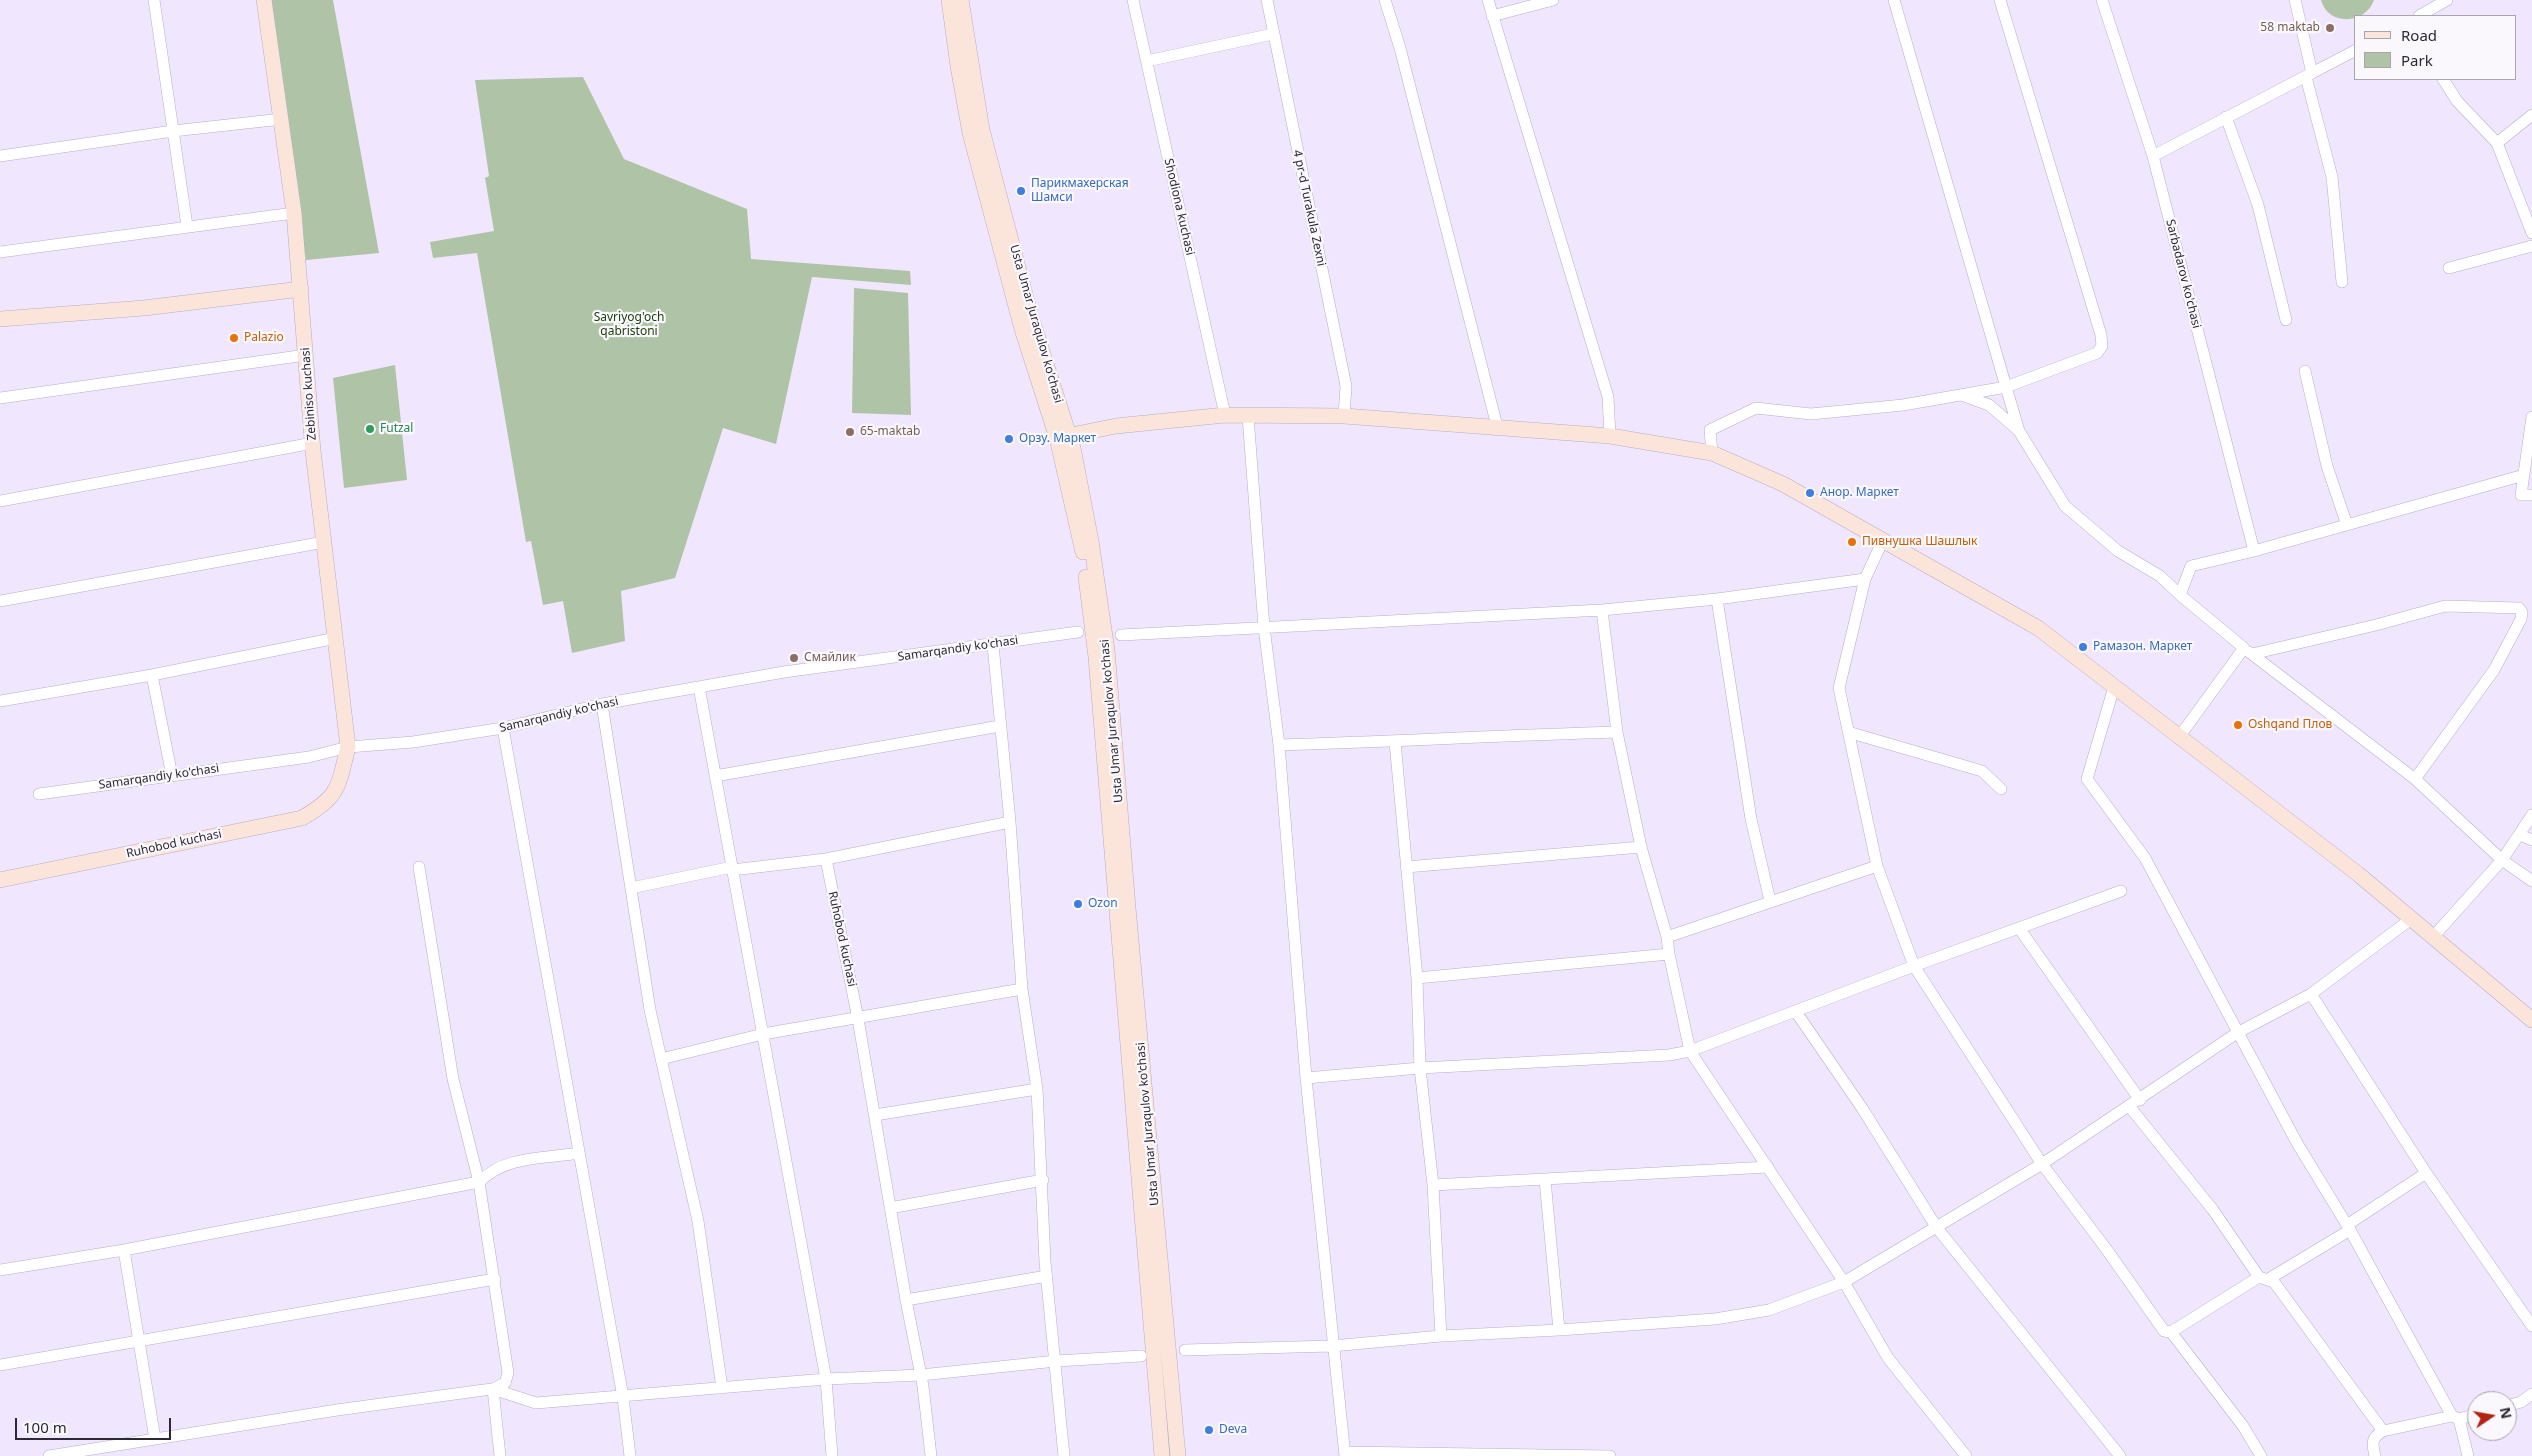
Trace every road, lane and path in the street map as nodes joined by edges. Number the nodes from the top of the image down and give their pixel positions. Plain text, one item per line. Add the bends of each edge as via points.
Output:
1 (154, 0) edge
2 (264, 0) edge
3 (949, 0) edge
4 (962, 0) edge
5 (1133, 0) edge
6 (1267, 0) edge
7 (1385, 0) edge
8 (1488, 0) edge
9 (1553, 0) edge
10 (1894, 0) edge
11 (2000, 0) edge
12 (2102, 0) edge
13 (2296, 0) edge
14 (2447, 0) edge
15 (2421, 15) edge
16 (1492, 16) junction
17 (1273, 34) junction
18 (2354, 51) edge
19 (1147, 61) junction
20 (2309, 75) junction
21 (2444, 80) edge
22 (2532, 115) edge
23 (2226, 117) junction
24 (282, 118) junction
25 (173, 131) junction
26 (2497, 143) junction
27 (0, 156) edge
28 (2153, 156) junction
29 (294, 214) junction
30 (187, 226) junction
31 (2532, 233) edge
32 (2532, 246) edge
33 (0, 252) edge
34 (2449, 268) dead end
35 (2342, 282) dead end
36 (301, 289) junction
37 (0, 319) edge
38 (2286, 320) dead end
39 (306, 355) junction
40 (2305, 371) dead end
41 (2006, 387) junction
42 (1961, 395) junction
43 (0, 398) edge
44 (1225, 414) junction
45 (1248, 416) junction
46 (1344, 416) junction
47 (2532, 417) edge
48 (1497, 426) junction
49 (2019, 431) junction
50 (1610, 436) junction
51 (1063, 437) junction
52 (313, 443) junction
53 (1712, 453) junction
54 (2524, 475) junction
55 (2532, 495) edge
56 (0, 502) edge
57 (2347, 525) junction
58 (1883, 540) junction
59 (324, 542) junction
60 (2254, 551) junction
61 (1864, 579) junction
62 (2180, 595) junction
63 (1717, 598) junction
64 (0, 601) edge
65 (1602, 610) junction
66 (1264, 628) junction
67 (1078, 632) dead end
68 (1121, 635) dead end
69 (336, 638) junction
70 (993, 645) junction
71 (2248, 651) junction
72 (152, 675) junction
73 (699, 686) junction
74 (2114, 687) junction
75 (0, 701) edge
76 (602, 704) junction
77 (1000, 726) junction
78 (503, 728) junction
79 (1617, 732) junction
80 (1848, 732) junction
81 (2179, 737) junction
82 (1395, 742) junction
83 (1278, 745) junction
84 (348, 747) junction
85 (172, 776) junction
86 (715, 776) junction
87 (2415, 779) junction
88 (337, 788) joint
89 (2001, 789) dead end
90 (39, 794) dead end
91 (2532, 815) edge
92 (1010, 822) junction
93 (2520, 835) junction
94 (2532, 840) edge
95 (1641, 847) junction
96 (826, 859) junction
97 (2502, 860) junction
98 (1876, 866) junction
99 (419, 867) dead end
100 (1406, 867) junction
101 (732, 868) junction
102 (0, 880) edge
103 (2532, 881) edge
104 (631, 888) junction
105 (2121, 891) dead end
106 (1770, 901) junction
107 (2412, 919) junction
108 (2019, 928) junction
109 (1667, 937) junction
110 (2433, 937) junction
111 (1668, 954) junction
112 (1914, 966) junction
113 (1417, 978) junction
114 (1022, 989) junction
115 (2311, 994) junction
116 (1796, 1012) junction
117 (858, 1019) junction
118 (2532, 1020) edge
119 (2237, 1033) junction
120 (763, 1034) junction
121 (1690, 1051) junction
122 (661, 1059) junction
123 (1420, 1068) junction
124 (1306, 1078) junction
125 (1037, 1089) junction
126 (2134, 1103) junction
127 (875, 1115) junction
128 (579, 1153) junction
129 (2042, 1164) junction
130 (1768, 1167) junction
131 (2426, 1173) junction
132 (1043, 1180) junction
133 (1545, 1180) junction
134 (479, 1182) junction
135 (1433, 1185) junction
136 (890, 1208) junction
137 (2349, 1227) junction
138 (1937, 1228) junction
139 (124, 1250) junction
140 (0, 1270) edge
141 (1047, 1276) junction
142 (2263, 1278) junction
143 (495, 1279) junction
144 (1844, 1282) junction
145 (906, 1300) junction
146 (2532, 1326) edge
147 (1559, 1330) junction
148 (2171, 1332) junction
149 (1441, 1336) junction
150 (138, 1341) junction
151 (1332, 1346) junction
152 (1185, 1350) dead end
153 (1141, 1356) dead end
154 (1056, 1361) junction
155 (0, 1365) edge
156 (921, 1375) junction
157 (826, 1379) junction
158 (722, 1388) junction
159 (493, 1390) junction
160 (2532, 1394) edge
161 (623, 1397) junction
162 (2517, 1403) edge
163 (2467, 1416) edge
164 (2456, 1418) junction
165 (2383, 1431) junction
166 (155, 1439) junction
167 (1345, 1454) edge
168 (49, 1456) edge
169 (500, 1456) edge
170 (630, 1456) edge
171 (832, 1456) edge
172 (931, 1456) edge
173 (1064, 1456) edge
174 (1162, 1456) edge
175 (1178, 1456) edge
176 (1610, 1456) edge
177 (1966, 1456) edge
178 (2120, 1456) edge
179 (2261, 1456) edge
180 (2375, 1456) edge
181 (2468, 1456) edge

1 - 25 street
2 - 24 main road, Zebiniso kuchasi
3 - 51 main road, Usta Umar Juraqulov ko'chasi via 970,133 1022,330
4 - 51 main road, Usta Umar Juraqulov ko'chasi via 982,130
5 - 19 street, Shodiona kuchasi
6 - 17 street, 4 pr-d Turakula Zexni
7 - 48 street
8 - 16 street
9 - 16 street
10 - 41 street
11 - 41 street via 2102,346 2097,353
12 - 28 street, Sarbadarov ko'chasi
13 - 20 street
14 - 15 street
16 - 50 street via 1608,397
17 - 19 street
17 - 46 street, 4 pr-d Turakula Zexni via 1346,386
18 - 20 street
19 - 44 street, Shodiona kuchasi
20 - 23 street
20 - 35 street via 2332,177
21 - 26 street via 2457,101
22 - 26 street
23 - 28 street
23 - 38 street via 2258,205
24 - 25 street
24 - 29 main road, Zebiniso kuchasi
25 - 27 street
25 - 30 street
26 - 31 street
28 - 60 street, Sarbadarov ko'chasi
29 - 30 street
29 - 36 main road, Zebiniso kuchasi
30 - 33 street
32 - 34 street
36 - 37 main road via 144,308
36 - 39 main road, Zebiniso kuchasi
39 - 43 street
39 - 52 main road, Zebiniso kuchasi
40 - 57 street via 2327,466
41 - 42 street
41 - 49 street
42 - 49 street via 1989,405
42 - 53 street via 1903,405 1811,414 1756,408 1710,430
44 - 45 main road
44 - 51 main road via 1116,426
45 - 46 main road
45 - 66 street
46 - 48 main road
47 - 54 street
48 - 50 main road
49 - 62 street via 2065,506 2118,551 2160,576
50 - 53 main road
51 - 174 main road, Usta Umar Juraqulov ko'chasi via 1083,553 1096,657
51 - 175 main road, Usta Umar Juraqulov ko'chasi via 1092,541 1107,650
52 - 56 street
52 - 59 main road, Zebiniso kuchasi
53 - 58 main road via 1783,484
54 - 55 street via 2521,495
54 - 57 street
57 - 60 street
58 - 61 street
58 - 74 main road via 2038,628
59 - 64 street
59 - 69 main road, Zebiniso kuchasi
60 - 62 street via 2191,566
61 - 63 street
61 - 80 street via 1839,688
62 - 71 street
63 - 65 street
63 - 106 street via 1751,819
65 - 66 street
65 - 79 street
66 - 68 street
66 - 83 street
67 - 70 street, Samarqandiy ko'chasi
69 - 72 street
69 - 84 main road, Zebiniso kuchasi
70 - 73 street, Samarqandiy ko'chasi
70 - 77 street
71 - 81 street
71 - 87 street
71 - 87 street via 2376,625 2446,606 2519,608 2521,619 2494,670
72 - 75 street
72 - 85 street
73 - 76 street, Samarqandiy ko'chasi
73 - 86 street
74 - 81 main road
74 - 119 street via 2087,779 2144,858
76 - 78 street, Samarqandiy ko'chasi
76 - 104 street
77 - 86 street
77 - 92 street
78 - 84 street, Samarqandiy ko'chasi via 413,742
78 - 128 street
79 - 82 street
79 - 95 street
80 - 89 street via 1982,771
80 - 98 street
81 - 107 main road
82 - 83 street
82 - 100 street
83 - 124 street
84 - 85 street, Samarqandiy ko'chasi via 309,757
84 - 88 main road, Zebiniso kuchasi
85 - 90 street, Samarqandiy ko'chasi
86 - 101 street
87 - 97 street
88 - 102 main road, Ruhobod kuchasi via 324,806 302,818
91 - 93 street
92 - 96 street
92 - 114 street
93 - 94 street
93 - 97 street
95 - 100 street
95 - 109 street
96 - 101 street
96 - 117 street, Ruhobod kuchasi
97 - 103 street
97 - 110 street
98 - 106 street
98 - 112 street
99 - 134 street via 453,1079
100 - 113 street
101 - 104 street
101 - 120 street
104 - 122 street
105 - 108 street
106 - 109 street
107 - 110 main road
107 - 115 street
108 - 112 street
108 - 126 street
109 - 111 street
110 - 118 main road
111 - 113 street
111 - 121 street
112 - 116 street
112 - 129 street
113 - 123 street
114 - 117 street
114 - 125 street
115 - 119 street
115 - 131 street
116 - 121 street
116 - 138 street via 1862,1108
117 - 120 street
117 - 127 street, Ruhobod kuchasi
119 - 126 street
119 - 137 street via 2297,1143
120 - 122 street
120 - 157 street
121 - 123 street via 1669,1055
121 - 130 street
122 - 158 street via 698,1222
123 - 124 street
123 - 135 street
124 - 151 street
125 - 127 street
125 - 132 street
126 - 129 street
126 - 142 street
127 - 136 street, Ruhobod kuchasi
128 - 134 street via 511,1162 491,1170
128 - 161 street
129 - 138 street
129 - 148 street via 2164,1332
130 - 133 street
130 - 144 street
131 - 137 street
131 - 146 street
132 - 136 street
132 - 141 street
133 - 135 street
133 - 147 street
134 - 139 street
134 - 143 street
135 - 149 street
136 - 145 street, Ruhobod kuchasi
137 - 142 street
137 - 164 street
138 - 144 street
138 - 178 street
139 - 140 street
139 - 150 street
141 - 145 street
141 - 154 street
142 - 148 street
142 - 165 street via 2274,1282
143 - 150 street
143 - 159 street via 508,1373 505,1383
144 - 147 street via 1769,1310 1716,1319
144 - 177 street via 1888,1358
145 - 156 street, Ruhobod kuchasi
147 - 149 street
148 - 179 street via 2243,1426
149 - 151 street
150 - 155 street
150 - 166 street
151 - 152 street
151 - 167 street
153 - 154 street
154 - 156 street
154 - 173 street
156 - 157 street
156 - 172 street, Ruhobod kuchasi
157 - 158 street
157 - 171 street
158 - 161 street
159 - 161 street via 536,1403
159 - 166 street via 337,1410
159 - 169 street
160 - 162 street
161 - 170 street
163 - 164 street
164 - 165 street
164 - 181 street
165 - 180 street via 2375,1436 2372,1443
166 - 168 street
167 - 176 street

